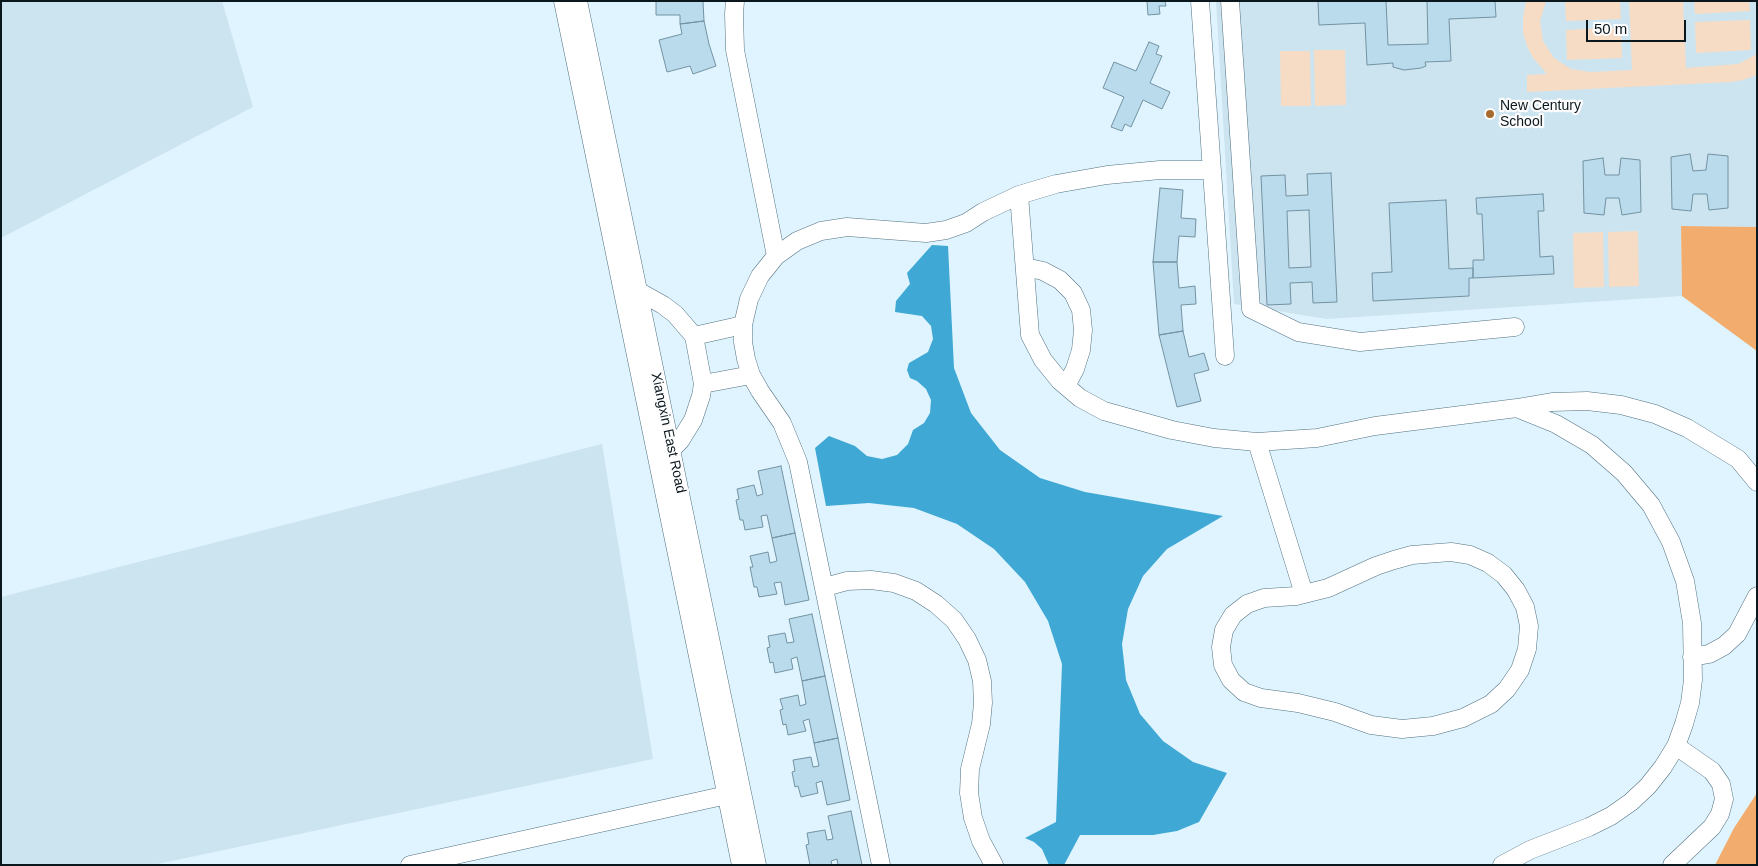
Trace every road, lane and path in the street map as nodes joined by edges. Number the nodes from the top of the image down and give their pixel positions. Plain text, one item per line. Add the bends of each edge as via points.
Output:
1 (563, 1) edge
2 (578, 1) edge
3 (735, 1) edge
4 (1200, 1) edge
5 (1230, 1) edge
6 (1212, 170) junction
7 (1020, 195) junction
8 (776, 256) junction
9 (1025, 267) junction
10 (638, 291) junction
11 (743, 325) junction
12 (1515, 327) dead end
13 (694, 336) junction
14 (1225, 356) dead end
15 (751, 375) junction
16 (703, 384) junction
17 (1066, 386) junction
18 (1517, 408) junction
19 (1258, 442) junction
20 (671, 450) junction
21 (1757, 482) edge
22 (825, 587) junction
23 (1304, 594) junction
24 (1757, 596) edge
25 (1692, 658) junction
26 (1676, 746) junction
27 (734, 793) junction
28 (410, 865) edge
29 (741, 865) edge
30 (757, 865) edge
31 (881, 865) edge
32 (994, 865) edge
33 (1502, 865) edge
34 (1672, 865) edge

1 - 27 street, Xiangxin East Road
2 - 10 street, Xiangxin East Road
3 - 8 street via 735,50
4 - 6 street
5 - 12 street via 1251,309 1298,332 1360,342
6 - 7 street via 1107,175 1056,184
6 - 14 street
7 - 8 street via 946,230 926,233 847,227 821,231 797,241
7 - 9 street
8 - 11 street via 760,276 749,299
9 - 17 street via 1030,335 1043,360
9 - 17 street via 1043,271 1060,280 1073,293 1081,310 1081,350
10 - 13 street via 664,305
10 - 20 street, Xiangxin East Road
11 - 13 street
11 - 15 street via 743,342
13 - 16 street
15 - 16 street
15 - 22 street via 782,423 798,462
16 - 20 street via 693,420
17 - 19 street via 1104,411 1172,430
18 - 19 street via 1375,426 1317,438
18 - 21 street via 1587,401 1622,405 1655,414 1687,428 1738,459
18 - 25 street via 1556,424 1592,445 1624,472 1650,505 1671,542 1685,581 1692,623
19 - 23 street
20 - 27 street, Xiangxin East Road
22 - 31 street
22 - 32 street via 847,581 871,580 902,586 936,604 954,620 967,639 977,660 983,703 970,769 969,794 981,841
23 - 23 street via 1264,598 1247,604 1233,615 1224,630 1221,647 1223,665 1231,680 1244,692 1335,712 1371,725 1402,729 1433,726 1463,718 1491,704 1520,670 1527,649 1529,626 1525,607 1516,590 1504,575 1470,555 1451,552 1412,555 1376,566 1328,588
24 - 25 street via 1737,634 1717,650
25 - 26 street via 1690,703
26 - 33 street via 1648,786 1611,816
26 - 34 street via 1712,771 1721,784 1724,799 1712,827
27 - 28 street
27 - 29 street, Xiangxin East Road
27 - 30 street, Xiangxin East Road

